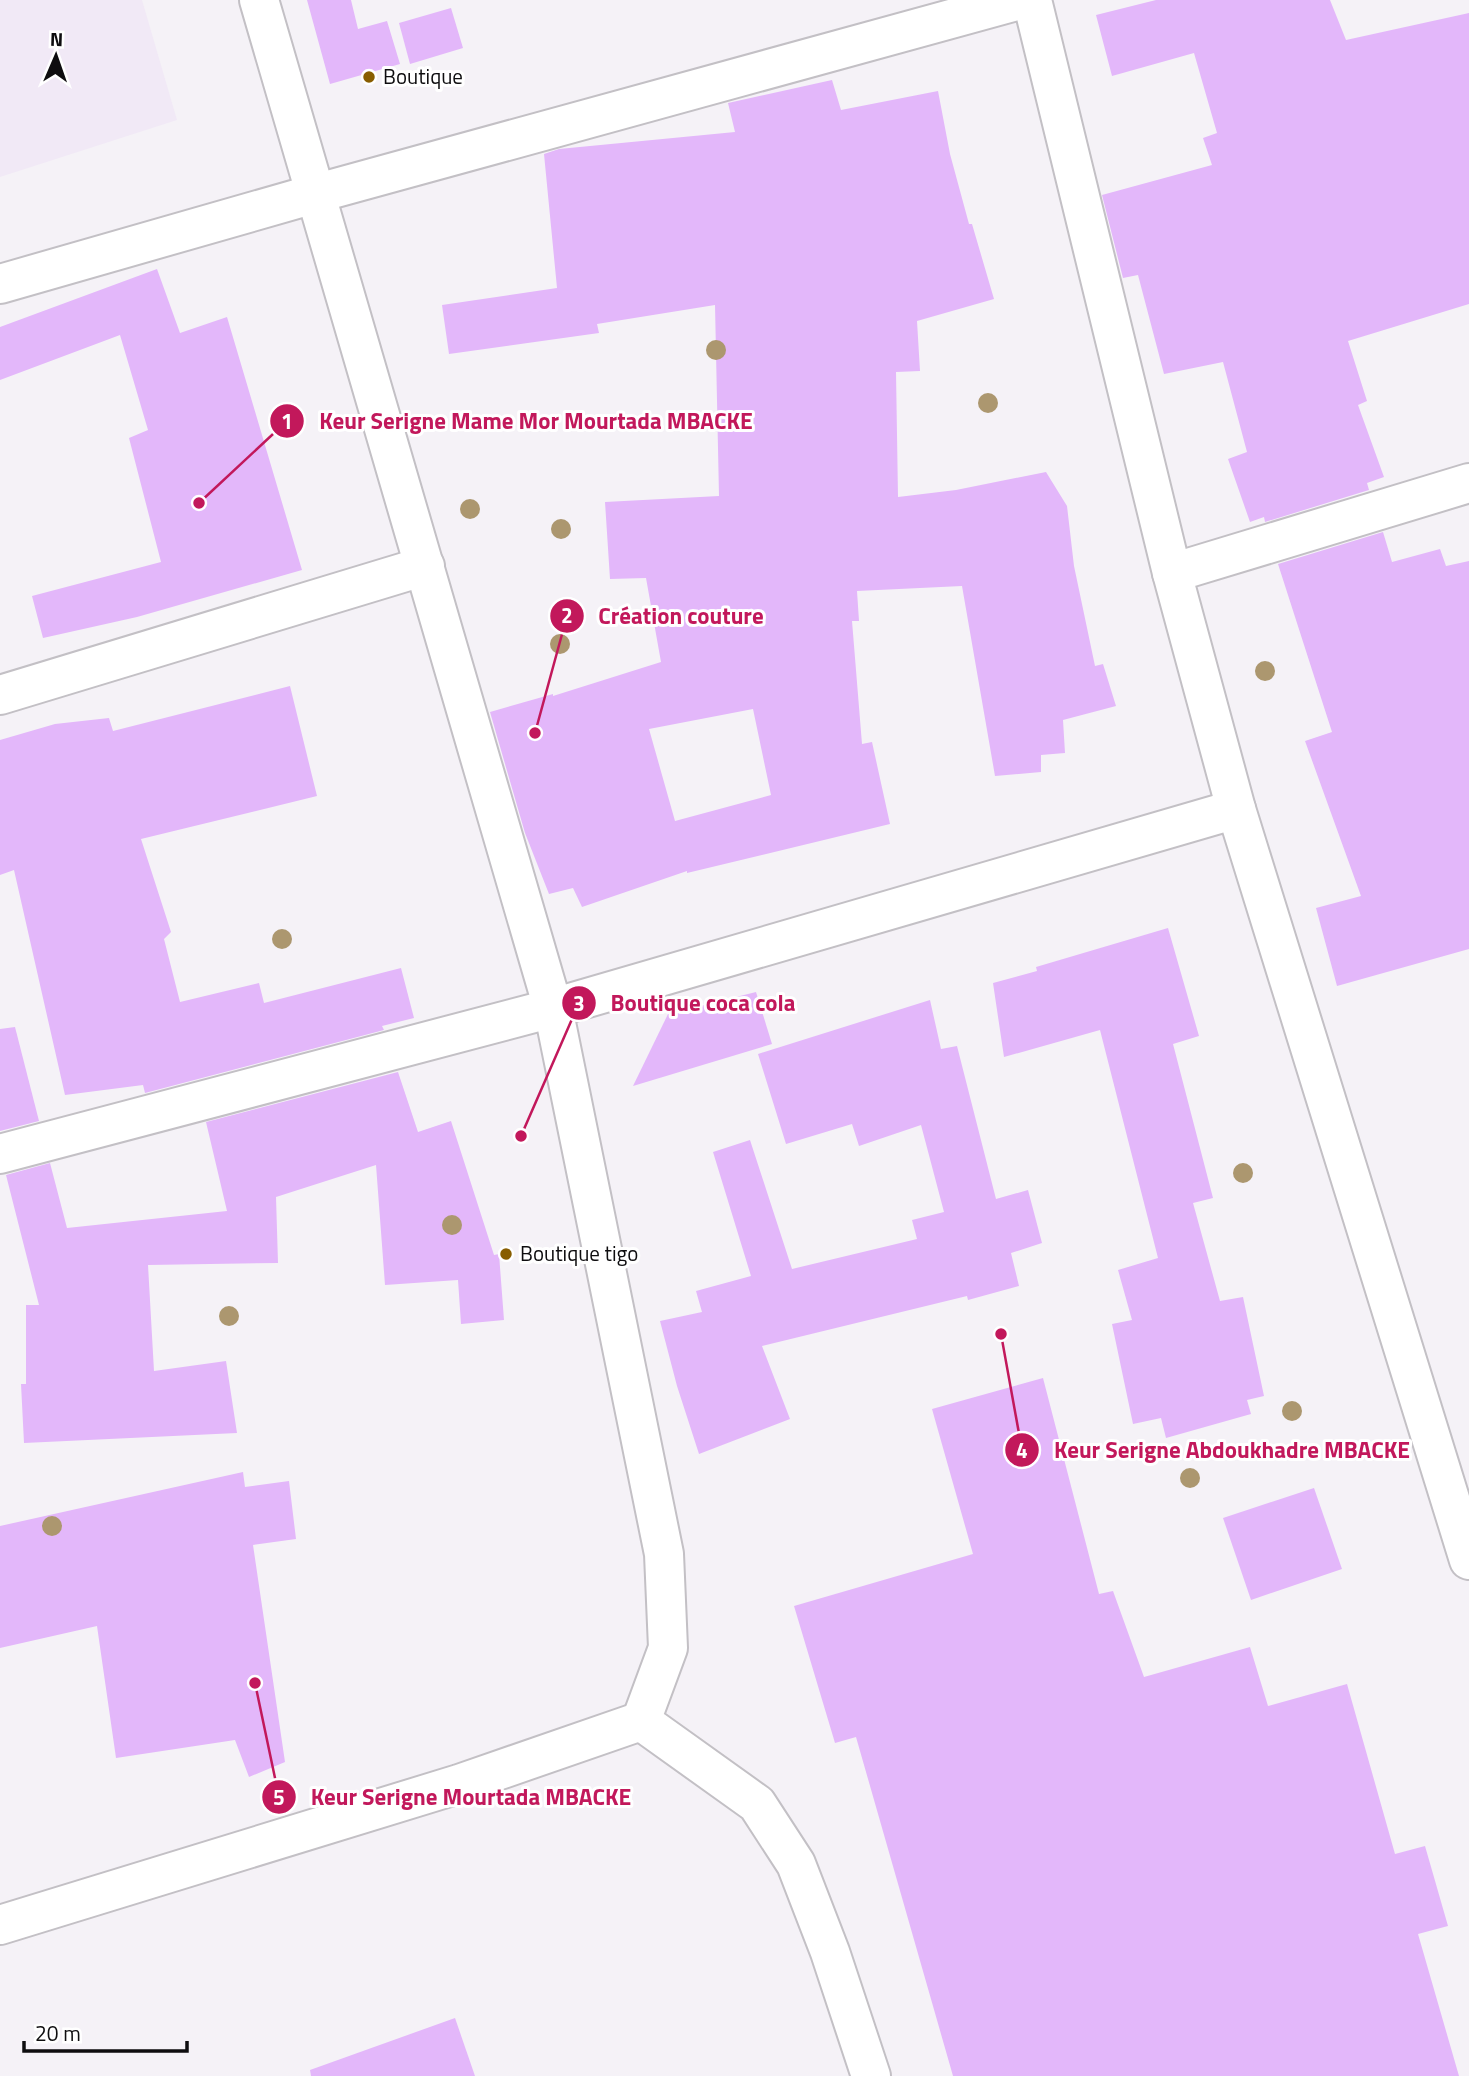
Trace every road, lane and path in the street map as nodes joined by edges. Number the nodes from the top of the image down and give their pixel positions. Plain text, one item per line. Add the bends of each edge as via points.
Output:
1 (258, 0) edge
2 (1020, 0) edge
3 (1032, 0) edge
4 (314, 194) junction
5 (0, 284) edge
6 (1469, 483) edge
7 (425, 566) junction
8 (1172, 573) junction
9 (0, 695) edge
10 (1236, 809) junction
11 (553, 1008) junction
12 (0, 1154) edge
13 (1469, 1560) edge
14 (641, 1721) junction
15 (0, 1925) edge
16 (871, 2076) edge

1 - 4 street
2 - 4 street
3 - 8 street
4 - 5 street
4 - 7 street
6 - 8 street
7 - 9 street
7 - 11 street
8 - 10 street
10 - 11 street
10 - 13 street
11 - 12 street
11 - 14 street via 664,1554 667,1648
14 - 15 street via 459,1784
14 - 16 street via 757,1804 796,1864

